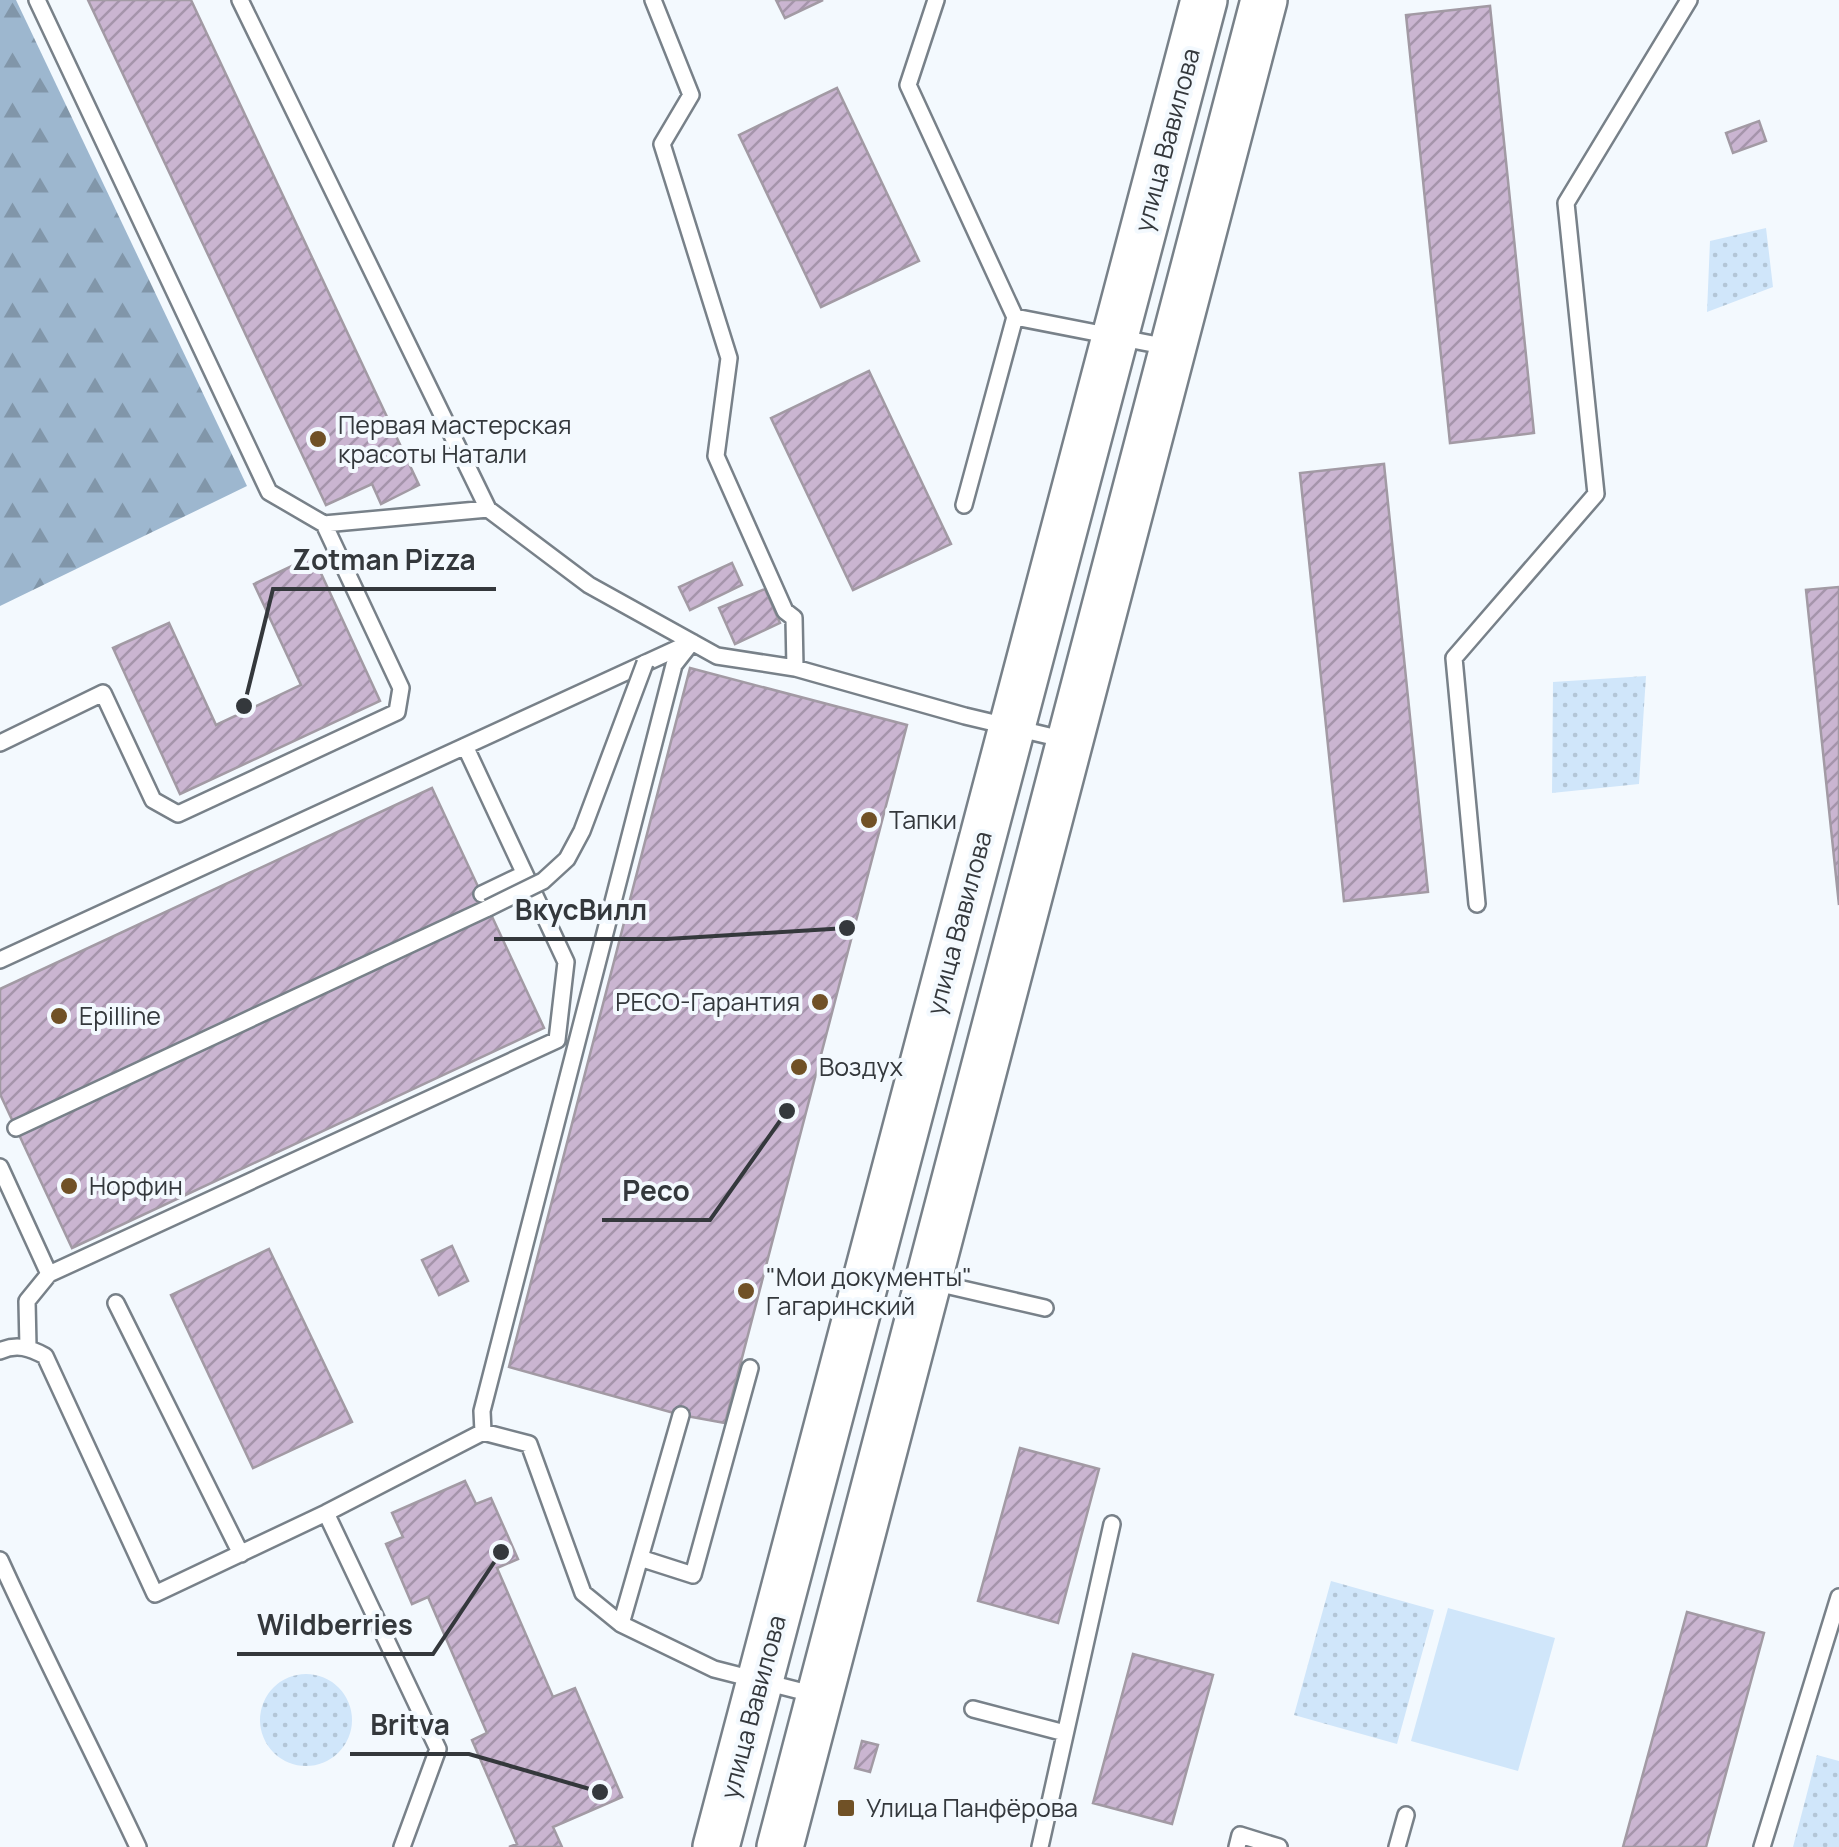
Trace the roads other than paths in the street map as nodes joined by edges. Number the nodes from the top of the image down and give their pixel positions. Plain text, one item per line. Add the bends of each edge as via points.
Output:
1 (38, 0) edge
2 (240, 0) edge
3 (653, 0) edge
4 (936, 0) edge
5 (1204, 0) edge
6 (1264, 0) edge
7 (1690, 0) edge
8 (1015, 317) junction
9 (1115, 336) junction
10 (1172, 348) junction
11 (964, 505) dead end
12 (488, 508) junction
13 (324, 524) junction
14 (692, 642) junction
15 (645, 663) junction
16 (795, 668) junction
17 (1011, 727) junction
18 (1070, 740) junction
19 (0, 743) edge
20 (466, 746) junction
21 (524, 874) junction
22 (485, 901) junction
23 (1477, 904) dead end
24 (0, 960) edge
25 (16, 1128) dead end
26 (0, 1168) edge
27 (49, 1274) junction
28 (928, 1281) junction
29 (116, 1303) dead end
30 (1046, 1308) dead end
31 (28, 1347) junction
32 (0, 1351) edge
33 (750, 1368) dead end
34 (681, 1415) dead end
35 (484, 1432) junction
36 (326, 1513) junction
37 (1112, 1524) dead end
38 (242, 1554) junction
39 (640, 1558) junction
40 (0, 1560) edge
41 (1839, 1597) edge
42 (621, 1624) junction
43 (759, 1681) junction
44 (820, 1696) junction
45 (972, 1709) dead end
46 (1064, 1733) junction
47 (1406, 1815) dead end
48 (138, 1847) edge
49 (402, 1847) edge
50 (716, 1847) edge
51 (780, 1847) edge
52 (1040, 1847) edge
53 (1237, 1847) edge
54 (1279, 1847) edge
55 (1397, 1847) edge
56 (1762, 1847) edge

1 - 13 lane via 269,492
2 - 12 lane
3 - 16 lane via 691,95 662,144 729,358 716,456 785,612 794,618
4 - 8 lane via 908,85
5 - 9 street, улица Вавилова
6 - 10 street
7 - 23 lane via 1566,203 1596,494 1454,658
8 - 9 lane
8 - 11 lane
9 - 10 lane
9 - 17 street, улица Вавилова
10 - 18 street
12 - 13 lane
12 - 14 lane via 589,585
13 - 19 lane via 401,688 397,712 178,814 153,800 103,693
14 - 15 lane
14 - 16 lane via 717,656
14 - 35 lane via 674,665 482,1411
15 - 20 lane
15 - 22 lane, bridge via 567,859 543,882
16 - 17 lane
17 - 18 lane
17 - 43 street, улица Вавилова
18 - 28 street
20 - 21 lane
20 - 24 lane
21 - 22 lane
21 - 27 lane via 566,962 557,1040
22 - 25 lane
26 - 27 lane
27 - 31 lane via 28,1301
28 - 30 lane
28 - 44 street
29 - 38 lane
31 - 32 lane
31 - 38 lane via 46,1356 155,1594
33 - 39 lane via 693,1575
34 - 39 lane
35 - 36 lane
35 - 42 lane via 529,1444 583,1593
36 - 38 lane
36 - 49 lane via 438,1749
37 - 46 lane
39 - 42 lane
40 - 48 lane
41 - 56 lane
42 - 43 lane via 714,1669
43 - 44 lane
43 - 50 street, улица Вавилова
44 - 51 street
45 - 46 lane
46 - 52 lane
47 - 55 lane
53 - 54 lane via 1240,1834

